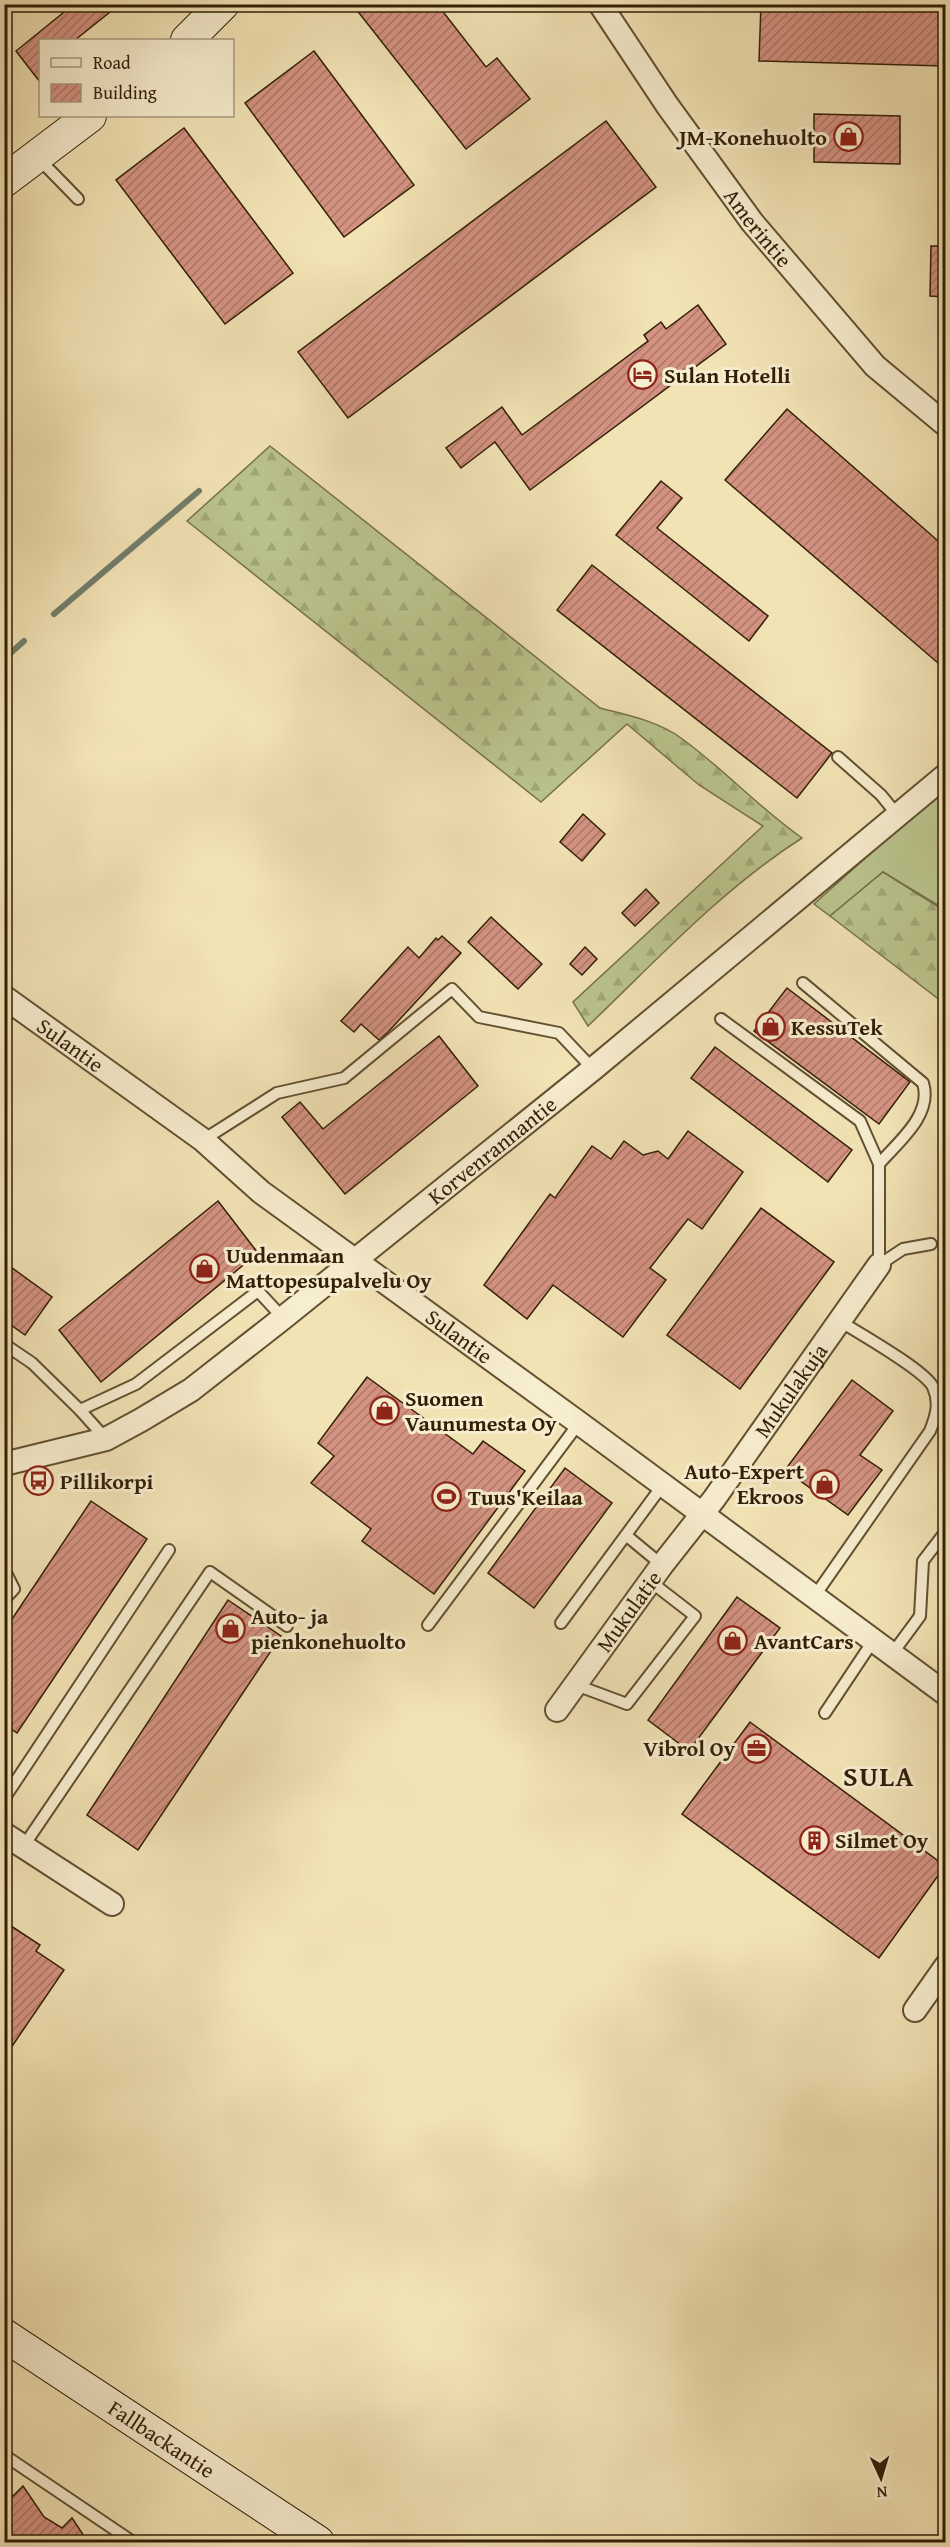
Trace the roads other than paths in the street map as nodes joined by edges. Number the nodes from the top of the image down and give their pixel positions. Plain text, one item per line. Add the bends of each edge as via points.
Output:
1 (223, 4) edge
2 (600, 4) edge
3 (188, 39) edge
4 (89, 117) edge
5 (36, 157) junction
6 (4, 182) edge
7 (78, 199) dead end
8 (945, 425) edge
9 (838, 757) dead end
10 (945, 775) edge
11 (898, 816) junction
12 (803, 983) dead end
13 (4, 997) edge
14 (721, 1019) dead end
15 (593, 1069) junction
16 (203, 1140) junction
17 (879, 1164) junction
18 (931, 1244) dead end
19 (354, 1261) junction
20 (879, 1265) junction
21 (283, 1318) junction
22 (838, 1320) junction
23 (4, 1344) edge
24 (80, 1410) junction
25 (579, 1423) junction
26 (106, 1439) junction
27 (4, 1464) edge
28 (662, 1486) junction
29 (700, 1514) junction
30 (945, 1531) edge
31 (627, 1536) junction
32 (169, 1550) dead end
33 (4, 1569) edge
34 (656, 1573) junction
35 (814, 1597) junction
36 (4, 1600) edge
37 (561, 1623) dead end
38 (428, 1625) dead end
39 (287, 1626) dead end
40 (882, 1648) junction
41 (576, 1685) junction
42 (945, 1694) edge
43 (557, 1710) dead end
44 (825, 1713) dead end
45 (4, 1799) edge
46 (4, 1834) edge
47 (23, 1847) junction
48 (112, 1904) dead end
49 (945, 1966) edge
50 (915, 2010) dead end
51 (4, 2335) edge
52 (4, 2455) edge
53 (133, 2542) edge
54 (318, 2542) edge

1 - 3 street
2 - 8 street, Amerintie via 752,222 875,366
4 - 5 street
5 - 6 street
5 - 7 lane
9 - 11 lane via 881,795
10 - 11 street, Korvenrannantie
11 - 15 street, Korvenrannantie
12 - 17 lane via 923,1083 926,1095 921,1114
13 - 16 street, Sulantie
14 - 17 lane via 860,1121
15 - 16 lane via 559,1033 479,1017 452,989 344,1078 277,1092
15 - 19 street, Korvenrannantie
16 - 19 street, Sulantie via 261,1192
17 - 20 lane
18 - 20 lane via 903,1249
19 - 21 street, Korvenrannantie
19 - 25 street, Sulantie
20 - 22 street, Mukulakuja
21 - 24 lane via 258,1291 136,1384
21 - 26 street, Korvenrannantie via 190,1390
22 - 29 street, Mukulakuja
22 - 35 lane via 918,1372 932,1386 938,1410 930,1431
23 - 24 lane via 32,1363
24 - 26 lane
25 - 28 street, Sulantie
25 - 38 lane
26 - 27 street, Korvenrannantie
28 - 29 street, Sulantie
28 - 31 lane
29 - 34 street, Mukulatie
29 - 35 street, Sulantie
30 - 40 lane via 923,1561 920,1617
31 - 34 lane
31 - 37 lane
32 - 45 lane
33 - 36 lane via 14,1589
34 - 41 street, Mukulatie
34 - 41 lane via 695,1616 627,1704
35 - 40 street, Sulantie
39 - 47 lane via 210,1572
40 - 42 street, Sulantie
40 - 44 lane
41 - 43 street, Mukulatie
46 - 47 street
47 - 48 street
49 - 50 street
51 - 54 street, Fallbackantie
52 - 53 lane

